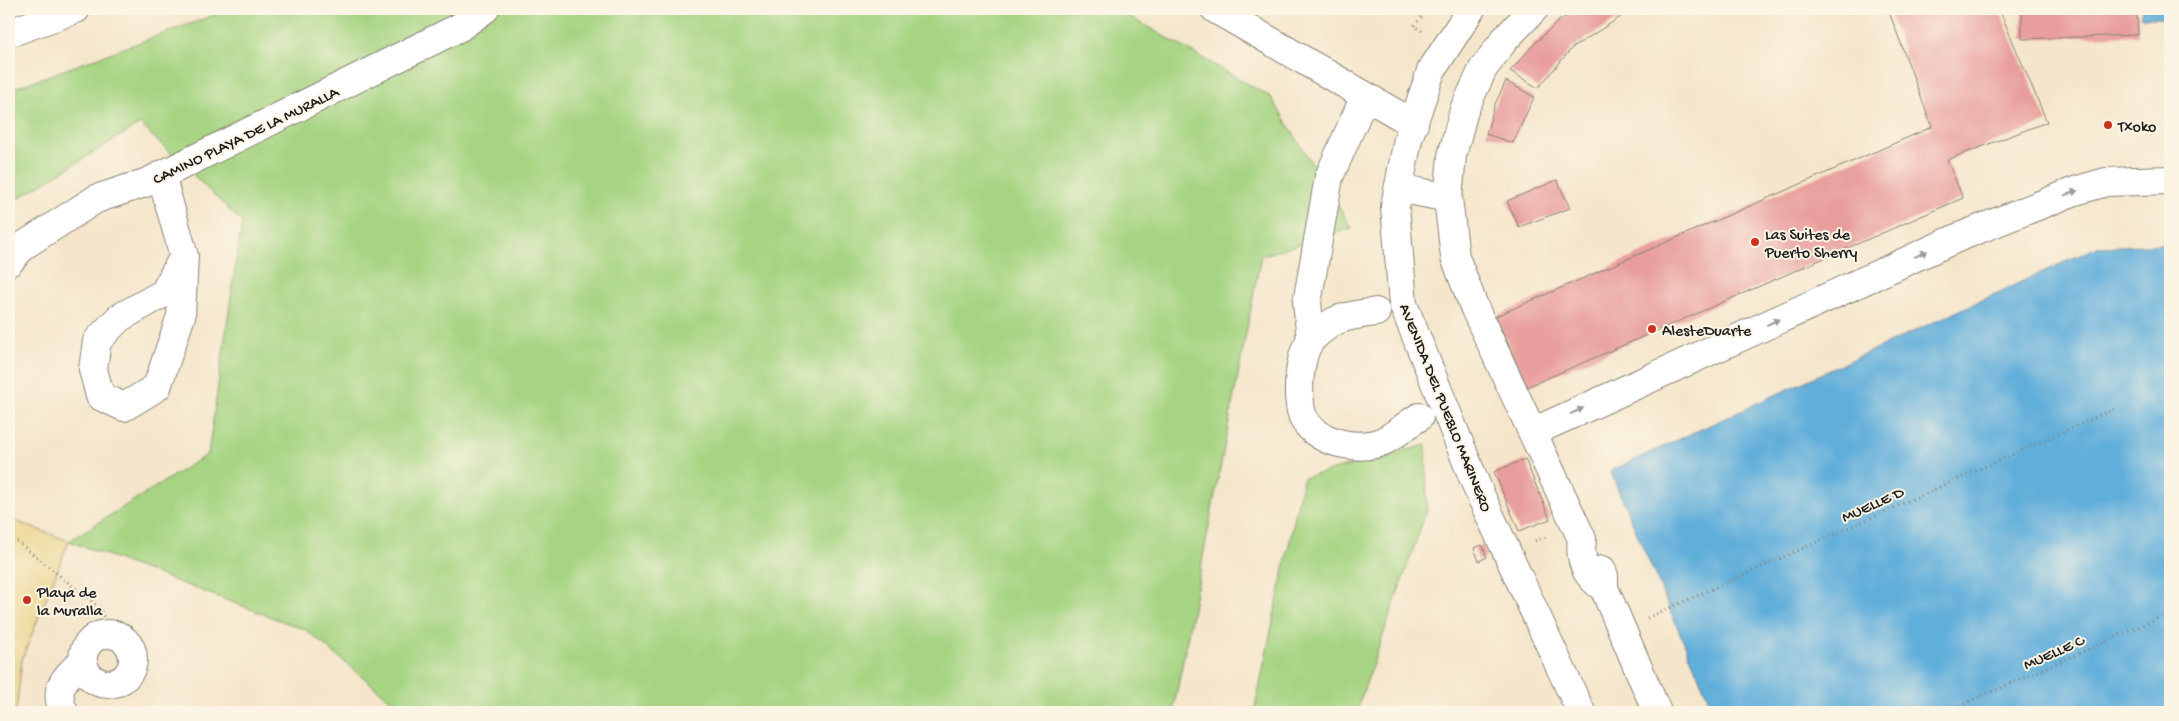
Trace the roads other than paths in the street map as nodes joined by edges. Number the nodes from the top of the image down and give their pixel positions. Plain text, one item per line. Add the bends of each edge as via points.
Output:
1 (76, 9) edge
2 (486, 9) edge
3 (1214, 9) edge
4 (1471, 9) edge
5 (1534, 9) edge
6 (9, 33) edge
7 (1366, 96) junction
8 (1414, 124) junction
9 (161, 175) junction
10 (2170, 180) edge
11 (1399, 188) junction
12 (1448, 198) junction
13 (184, 256) junction
14 (9, 262) edge
15 (1376, 312) dead end
16 (1310, 340) junction
17 (1419, 417) dead end
18 (1533, 432) junction
19 (83, 661) junction
20 (64, 712) edge
21 (1581, 712) edge
22 (1657, 712) edge

1 - 6 street
2 - 9 street, CAMINO PLAYA DE LA MURALLA via 460,27
3 - 7 street
4 - 8 street, AVENIDA DEL PUEBLO MARINERO via 1431,71
5 - 12 street via 1505,39 1483,69 1464,110 1452,156
7 - 8 street
7 - 16 street via 1328,177 1307,303
8 - 11 street, AVENIDA DEL PUEBLO MARINERO
9 - 13 street
9 - 14 street, CAMINO PLAYA DE LA MURALLA via 96,199 23,246
18 -> 10 street via 1957,238 2066,194 2106,182
11 - 12 street
11 - 21 street, AVENIDA DEL PUEBLO MARINERO via 1395,206 1403,304 1479,492
12 - 18 street via 1455,257 1475,310
13 - 13 street via 181,316 157,387 124,407 100,396 93,369 97,341 119,318 164,293
15 - 16 street via 1336,321
16 - 17 street via 1298,379 1300,402 1306,423 1321,435 1342,444 1380,442
18 - 22 street via 1578,531 1580,554 1588,573 1604,588
19 - 19 street via 87,645 101,635 110,634 125,640 133,653 132,669 114,683 98,682 90,676
19 - 20 street via 64,678 59,697

